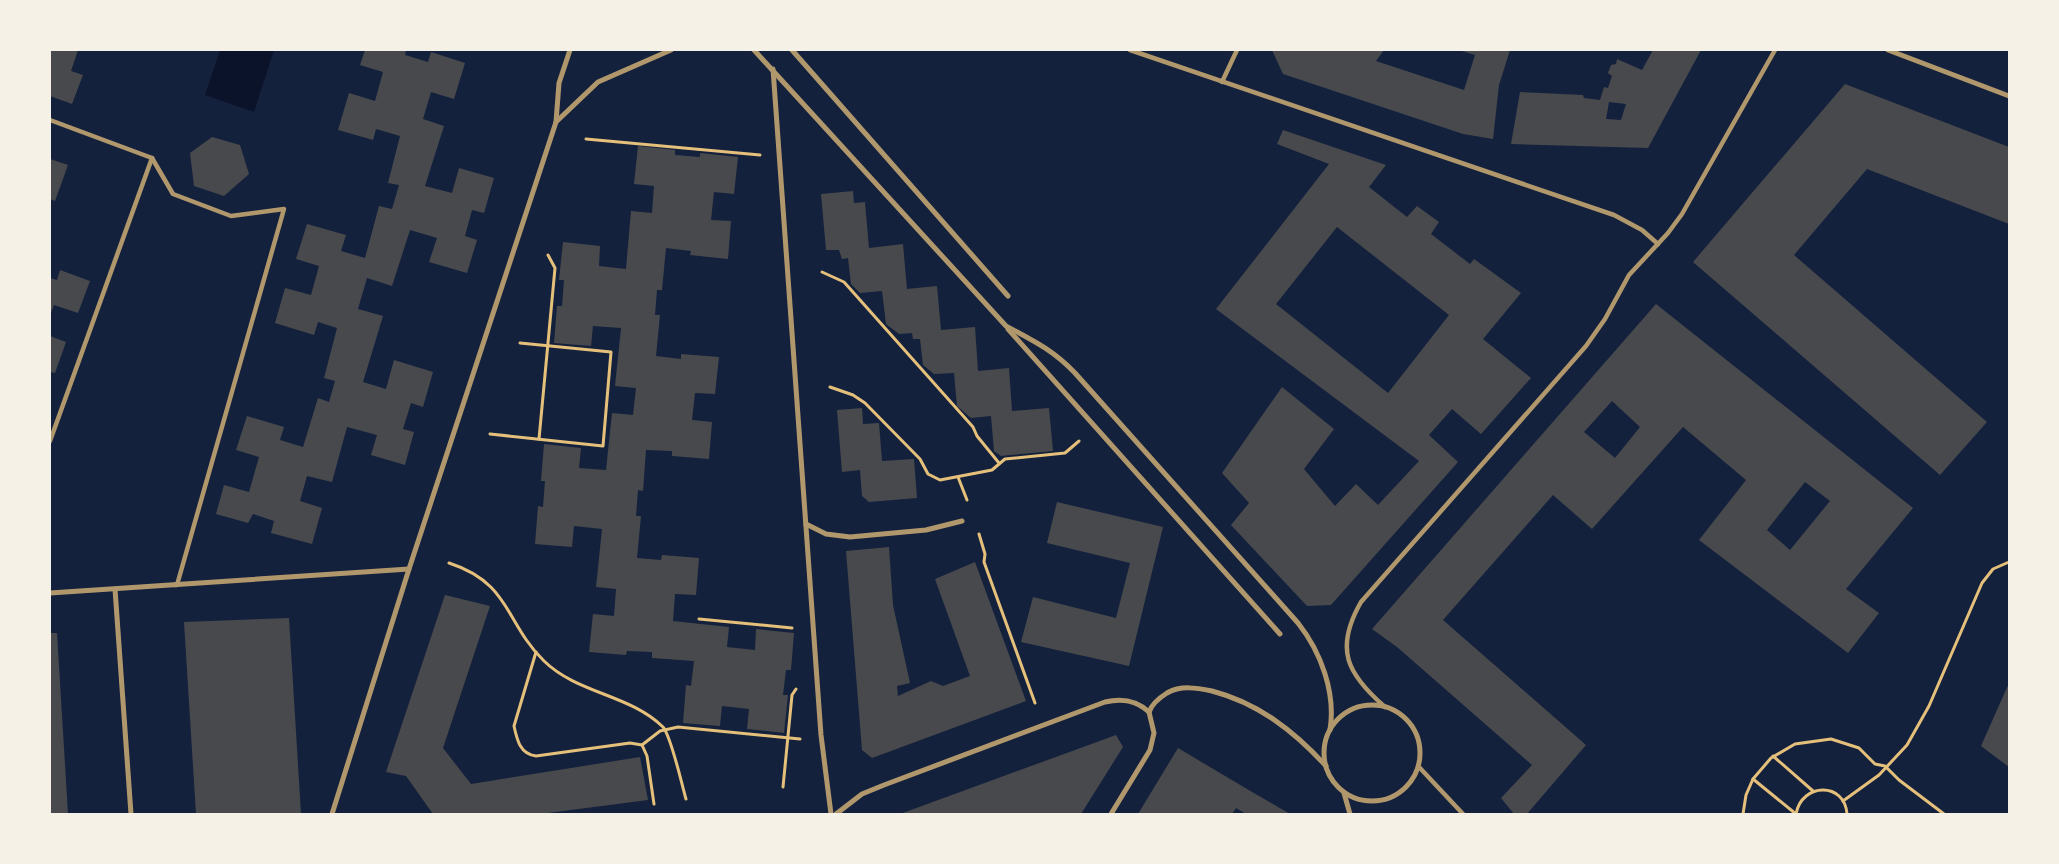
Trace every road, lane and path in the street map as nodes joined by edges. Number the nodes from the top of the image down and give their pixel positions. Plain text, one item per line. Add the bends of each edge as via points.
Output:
1 (570, 50) edge
2 (671, 50) edge
3 (754, 50) edge
4 (792, 50) edge
5 (1130, 50) edge
6 (1237, 50) edge
7 (1775, 50) edge
8 (1888, 50) edge
9 (773, 69) junction
10 (1222, 82) junction
11 (2009, 96) edge
12 (50, 120) edge
13 (556, 122) junction
14 (586, 139) dead end
15 (768, 156) dead end
16 (152, 158) junction
17 (1658, 244) junction
18 (548, 255) dead end
19 (822, 272) dead end
20 (1008, 296) dead end
21 (1006, 326) junction
22 (520, 343) dead end
23 (548, 346) junction
24 (830, 388) dead end
25 (490, 434) dead end
26 (539, 439) junction
27 (1080, 440) dead end
28 (50, 441) edge
29 (999, 463) junction
30 (958, 477) junction
31 (968, 505) dead end
32 (962, 521) dead end
33 (806, 524) junction
34 (978, 533) dead end
35 (2009, 562) edge
36 (449, 563) dead end
37 (409, 569) junction
38 (176, 585) junction
39 (115, 589) junction
40 (50, 592) edge
41 (698, 619) dead end
42 (793, 628) dead end
43 (1280, 634) dead end
44 (536, 652) junction
45 (801, 683) dead end
46 (1035, 703) dead end
47 (1385, 707) junction
48 (1150, 712) junction
49 (664, 729) junction
50 (1330, 730) junction
51 (788, 737) junction
52 (803, 739) dead end
53 (642, 745) junction
54 (1774, 756) junction
55 (1326, 766) junction
56 (1419, 767) junction
57 (1887, 768) junction
58 (1753, 779) junction
59 (783, 787) dead end
60 (1813, 791) junction
61 (1344, 792) junction
62 (686, 799) dead end
63 (1843, 801) junction
64 (654, 804) dead end
65 (131, 814) edge
66 (332, 814) edge
67 (830, 814) edge
68 (836, 814) edge
69 (1111, 814) edge
70 (1350, 814) edge
71 (1463, 814) edge
72 (1743, 814) edge
73 (1796, 814) edge
74 (1847, 814) edge
75 (1944, 814) edge

1 - 13 street via 559,83
2 - 13 street via 598,82
3 - 9 street
4 - 20 street
5 - 10 street
6 - 10 street
7 - 17 street via 1682,214
8 - 11 street
9 - 21 street
9 - 33 street
10 - 17 street via 1614,215 1642,230
12 - 16 street
13 - 37 street
14 - 15 path
16 - 28 street
16 - 38 street via 173,194 231,216 284,209
17 - 47 street via 1630,275 1586,346 1358,608 1348,629 1348,662 1356,678
18 - 23 path via 556,268
19 - 29 path via 844,282 973,427
21 - 43 street
21 - 50 street via 1039,342 1061,358 1303,630 1316,650 1326,680 1332,717
22 - 23 path
23 - 26 path
23 - 26 path via 611,352 603,446
24 - 30 path via 853,395 865,403 920,459 928,474 940,480
25 - 26 path
27 - 29 path via 1065,453 1005,459
29 - 30 path via 992,470
30 - 31 path
32 - 33 street via 926,530 850,537 826,534
33 - 67 street
34 - 46 path via 985,554 984,562
35 - 57 path via 1986,576 1929,706 1907,746
36 - 44 path via 474,574 496,590
37 - 38 street
37 - 66 street
38 - 39 street
38 - 40 street
39 - 40 street
39 - 65 street
41 - 42 path
44 - 49 path via 564,678 625,702
44 - 53 path via 514,726 516,738 524,751 536,756
45 - 51 path via 792,695
47 - 50 street via 1358,708 1337,720
47 - 56 street via 1399,713 1418,737
48 - 55 street via 1155,702 1174,690 1193,688 1222,694 1268,715 1309,747
48 - 68 street via 1124,699 1105,702 862,794
48 - 69 street via 1154,733 1150,750
49 - 51 path via 678,726
49 - 53 path
49 - 62 path
50 - 55 street via 1326,742
51 - 52 path
51 - 59 path
53 - 64 path via 647,756
54 - 57 path via 1795,744 1831,739 1859,748 1875,764
54 - 58 path
54 - 60 path
55 - 61 street via 1333,781
56 - 61 street via 1412,781 1388,799 1358,799
56 - 71 street
57 - 63 path
57 - 75 path
58 - 72 path
58 - 73 path
60 - 63 path via 1829,790
60 - 73 path via 1800,801
61 - 70 street
63 - 74 path

